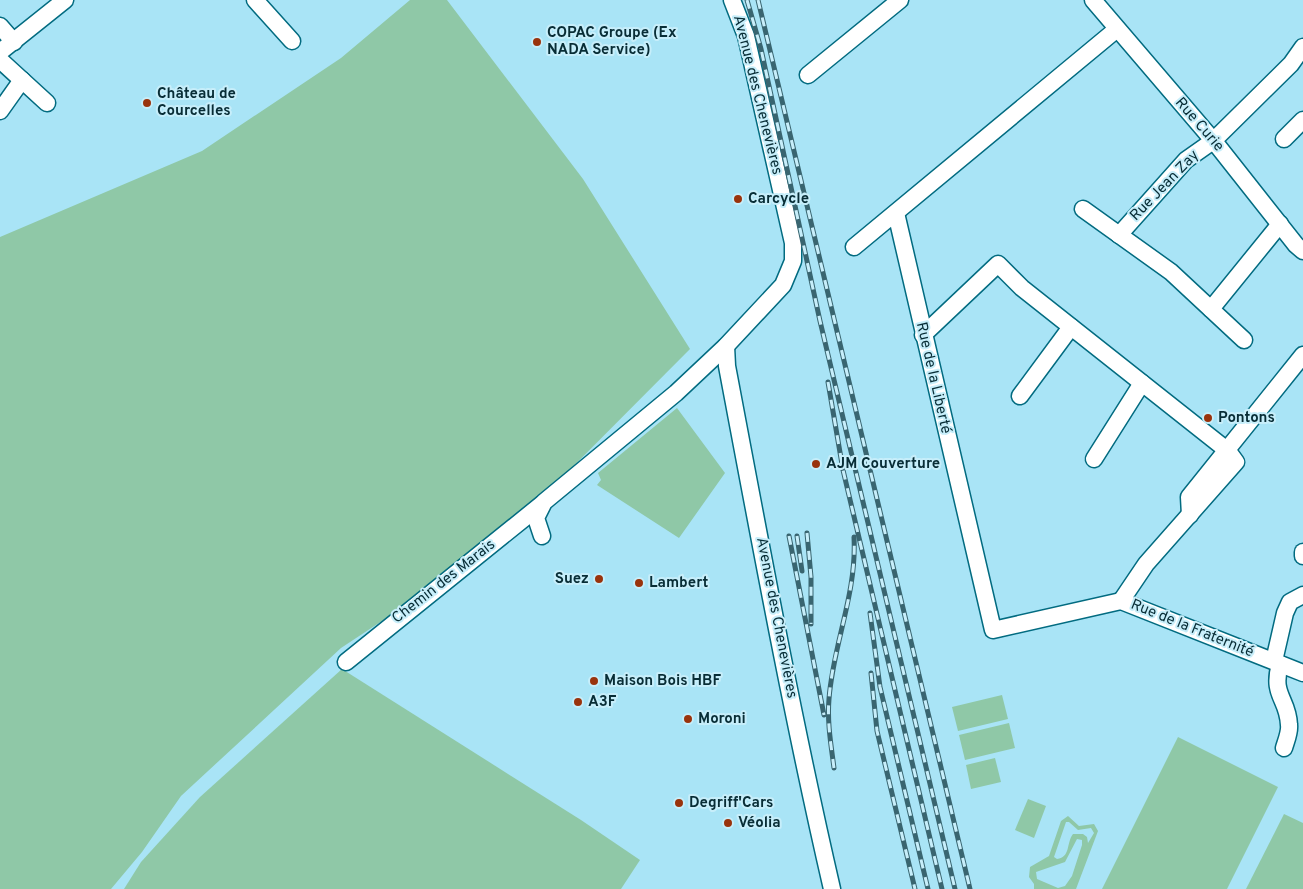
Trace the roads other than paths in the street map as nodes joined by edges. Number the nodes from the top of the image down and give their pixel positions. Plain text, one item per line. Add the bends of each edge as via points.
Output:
1 (65, 0) edge
2 (732, 0) edge
3 (900, 0) edge
4 (1093, 0) edge
5 (263, 3) edge
6 (0, 26) edge
7 (1117, 30) junction
8 (292, 41) dead end
9 (14, 42) junction
10 (1303, 47) edge
11 (0, 52) edge
12 (0, 60) edge
13 (808, 75) dead end
14 (22, 80) junction
15 (47, 103) dead end
16 (0, 111) edge
17 (1303, 120) edge
18 (1284, 139) dead end
19 (1213, 140) junction
20 (1082, 209) dead end
21 (896, 213) junction
22 (1280, 224) junction
23 (1119, 235) junction
24 (854, 247) dead end
25 (1303, 250) edge
26 (1211, 309) junction
27 (1071, 327) junction
28 (923, 335) junction
29 (1244, 340) dead end
30 (726, 346) junction
31 (1303, 355) edge
32 (1142, 383) junction
33 (1020, 396) dead end
34 (1228, 450) junction
35 (1094, 459) dead end
36 (544, 502) junction
37 (542, 536) dead end
38 (1303, 552) edge
39 (1303, 556) edge
40 (1303, 595) edge
41 (1121, 601) junction
42 (992, 630) joint
43 (346, 662) dead end
44 (1277, 662) junction
45 (1303, 673) edge
46 (1284, 748) dead end
47 (832, 889) edge

1 - 9 street
2 - 30 street, Avenue des Chenevières via 749,50 794,252 782,285
3 - 13 street
4 - 7 street, Rue Curie
5 - 8 street
6 - 9 street
7 - 19 street, Rue Curie
7 - 21 street
9 - 11 street
10 - 19 street, Rue Jean Zay via 1291,64
12 - 14 street
14 - 15 street
14 - 16 street
17 - 18 street
19 - 22 street, Rue Curie
19 - 23 street, Rue Jean Zay via 1186,160
20 - 23 street, Rue Jean Zay
21 - 24 street
21 - 28 street, Rue de la Liberté
22 - 25 street, Rue Curie
22 - 26 street
23 - 26 street, Rue Jean Zay via 1172,272
26 - 29 street, Rue Jean Zay
27 - 28 street via 998,264
27 - 32 street
27 - 33 street
28 - 42 street, Rue de la Liberté
30 - 36 street, Avenue des Chenevières via 676,393
30 - 47 street, Avenue des Chenevières via 726,366 788,685
31 - 34 street
32 - 34 street
32 - 35 street
34 - 41 street via 1189,497 1190,515 1146,564
36 - 37 street via 536,518
36 - 43 street, Chemin des Marais
38 - 39 street
40 - 44 street, Rue de la Fraternité via 1290,602 1285,613
41 - 42 street, Rue de la Fraternité
41 - 44 street, Rue de la Fraternité
44 - 45 street, Rue de la Fraternité
44 - 46 street, Rue de la Fraternité via 1277,691 1287,710 1290,727

